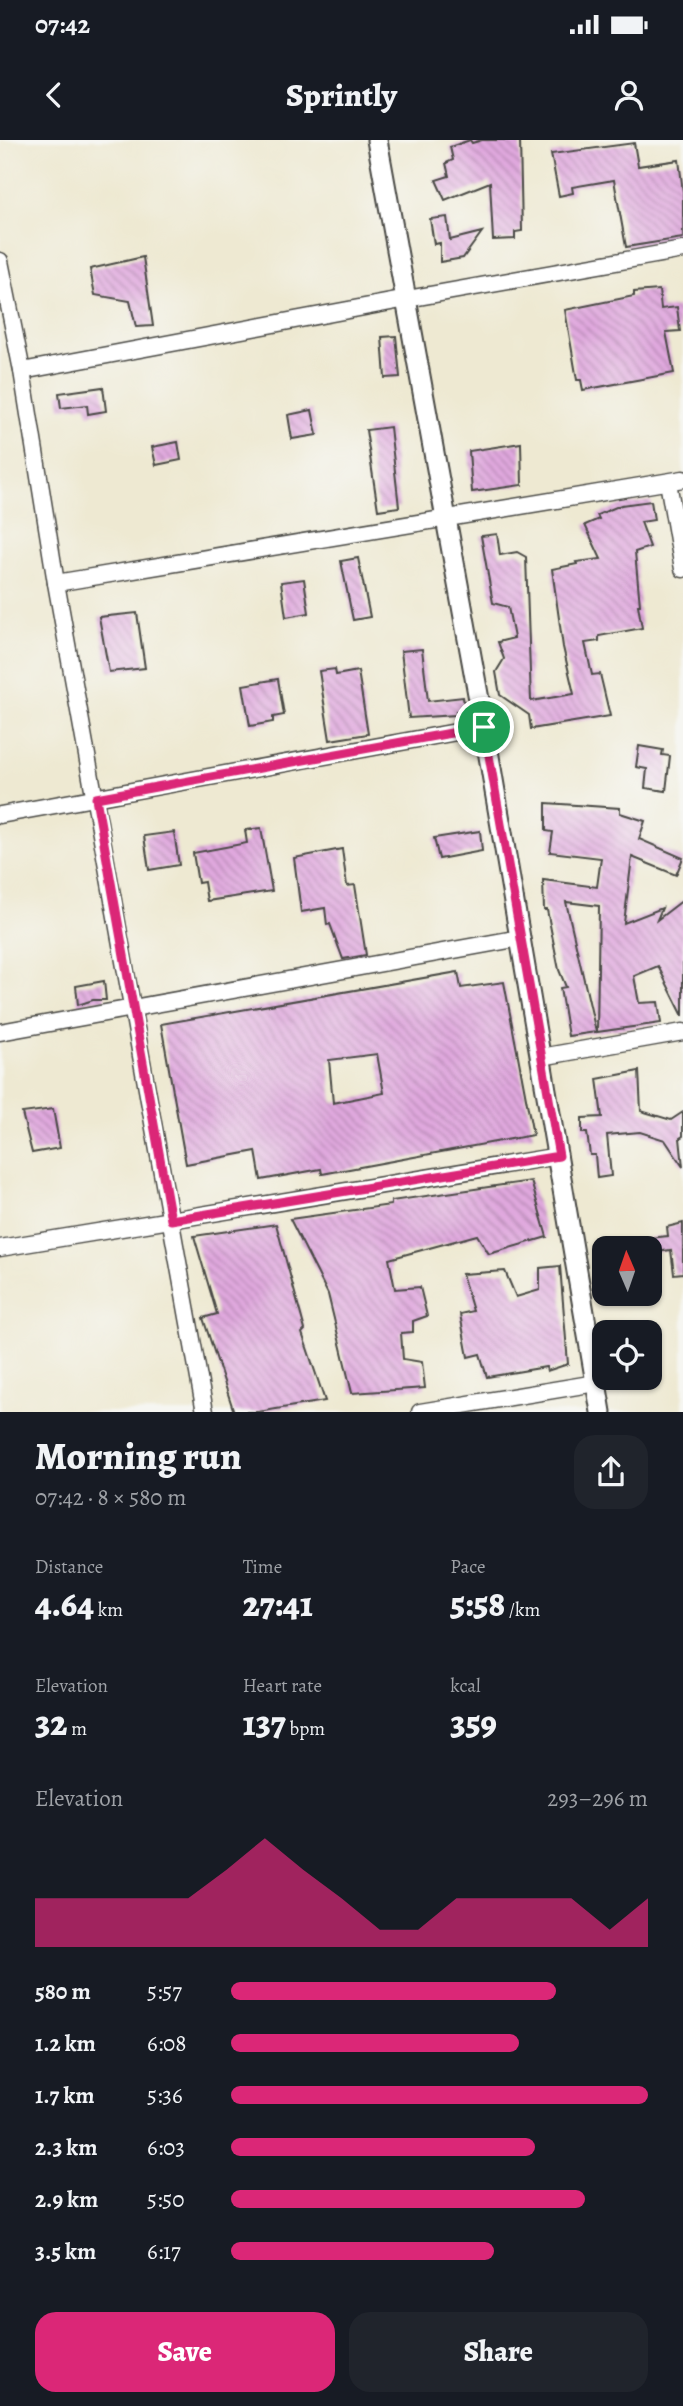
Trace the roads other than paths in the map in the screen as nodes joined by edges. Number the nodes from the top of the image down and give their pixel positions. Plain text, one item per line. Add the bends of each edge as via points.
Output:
1 (377, 140) edge
2 (683, 250) edge
3 (0, 261) edge
4 (407, 299) junction
5 (22, 371) junction
6 (675, 481) edge
7 (447, 520) junction
8 (683, 569) edge
9 (56, 583) junction
10 (484, 727) junction
11 (96, 798) junction
12 (0, 815) edge
13 (520, 938) junction
14 (134, 1008) junction
15 (0, 1032) edge
16 (683, 1032) edge
17 (541, 1057) junction
18 (559, 1156) junction
19 (171, 1220) junction
20 (0, 1248) edge
21 (592, 1358) edge
22 (592, 1384) edge
23 (597, 1390) edge
24 (205, 1412) edge
25 (419, 1412) edge
26 (601, 1412) edge

1 - 4 street
2 - 4 street
3 - 5 street
4 - 5 street
4 - 7 street
5 - 9 street
6 - 7 street
6 - 8 street
7 - 9 street
7 - 10 street
9 - 11 street
10 - 11 street
10 - 13 street
11 - 12 street
11 - 14 street
13 - 14 street
13 - 17 street
14 - 15 street
14 - 19 street
16 - 17 street
17 - 18 street
18 - 19 street
18 - 21 street
19 - 20 street
19 - 24 street
22 - 25 street
23 - 26 street

